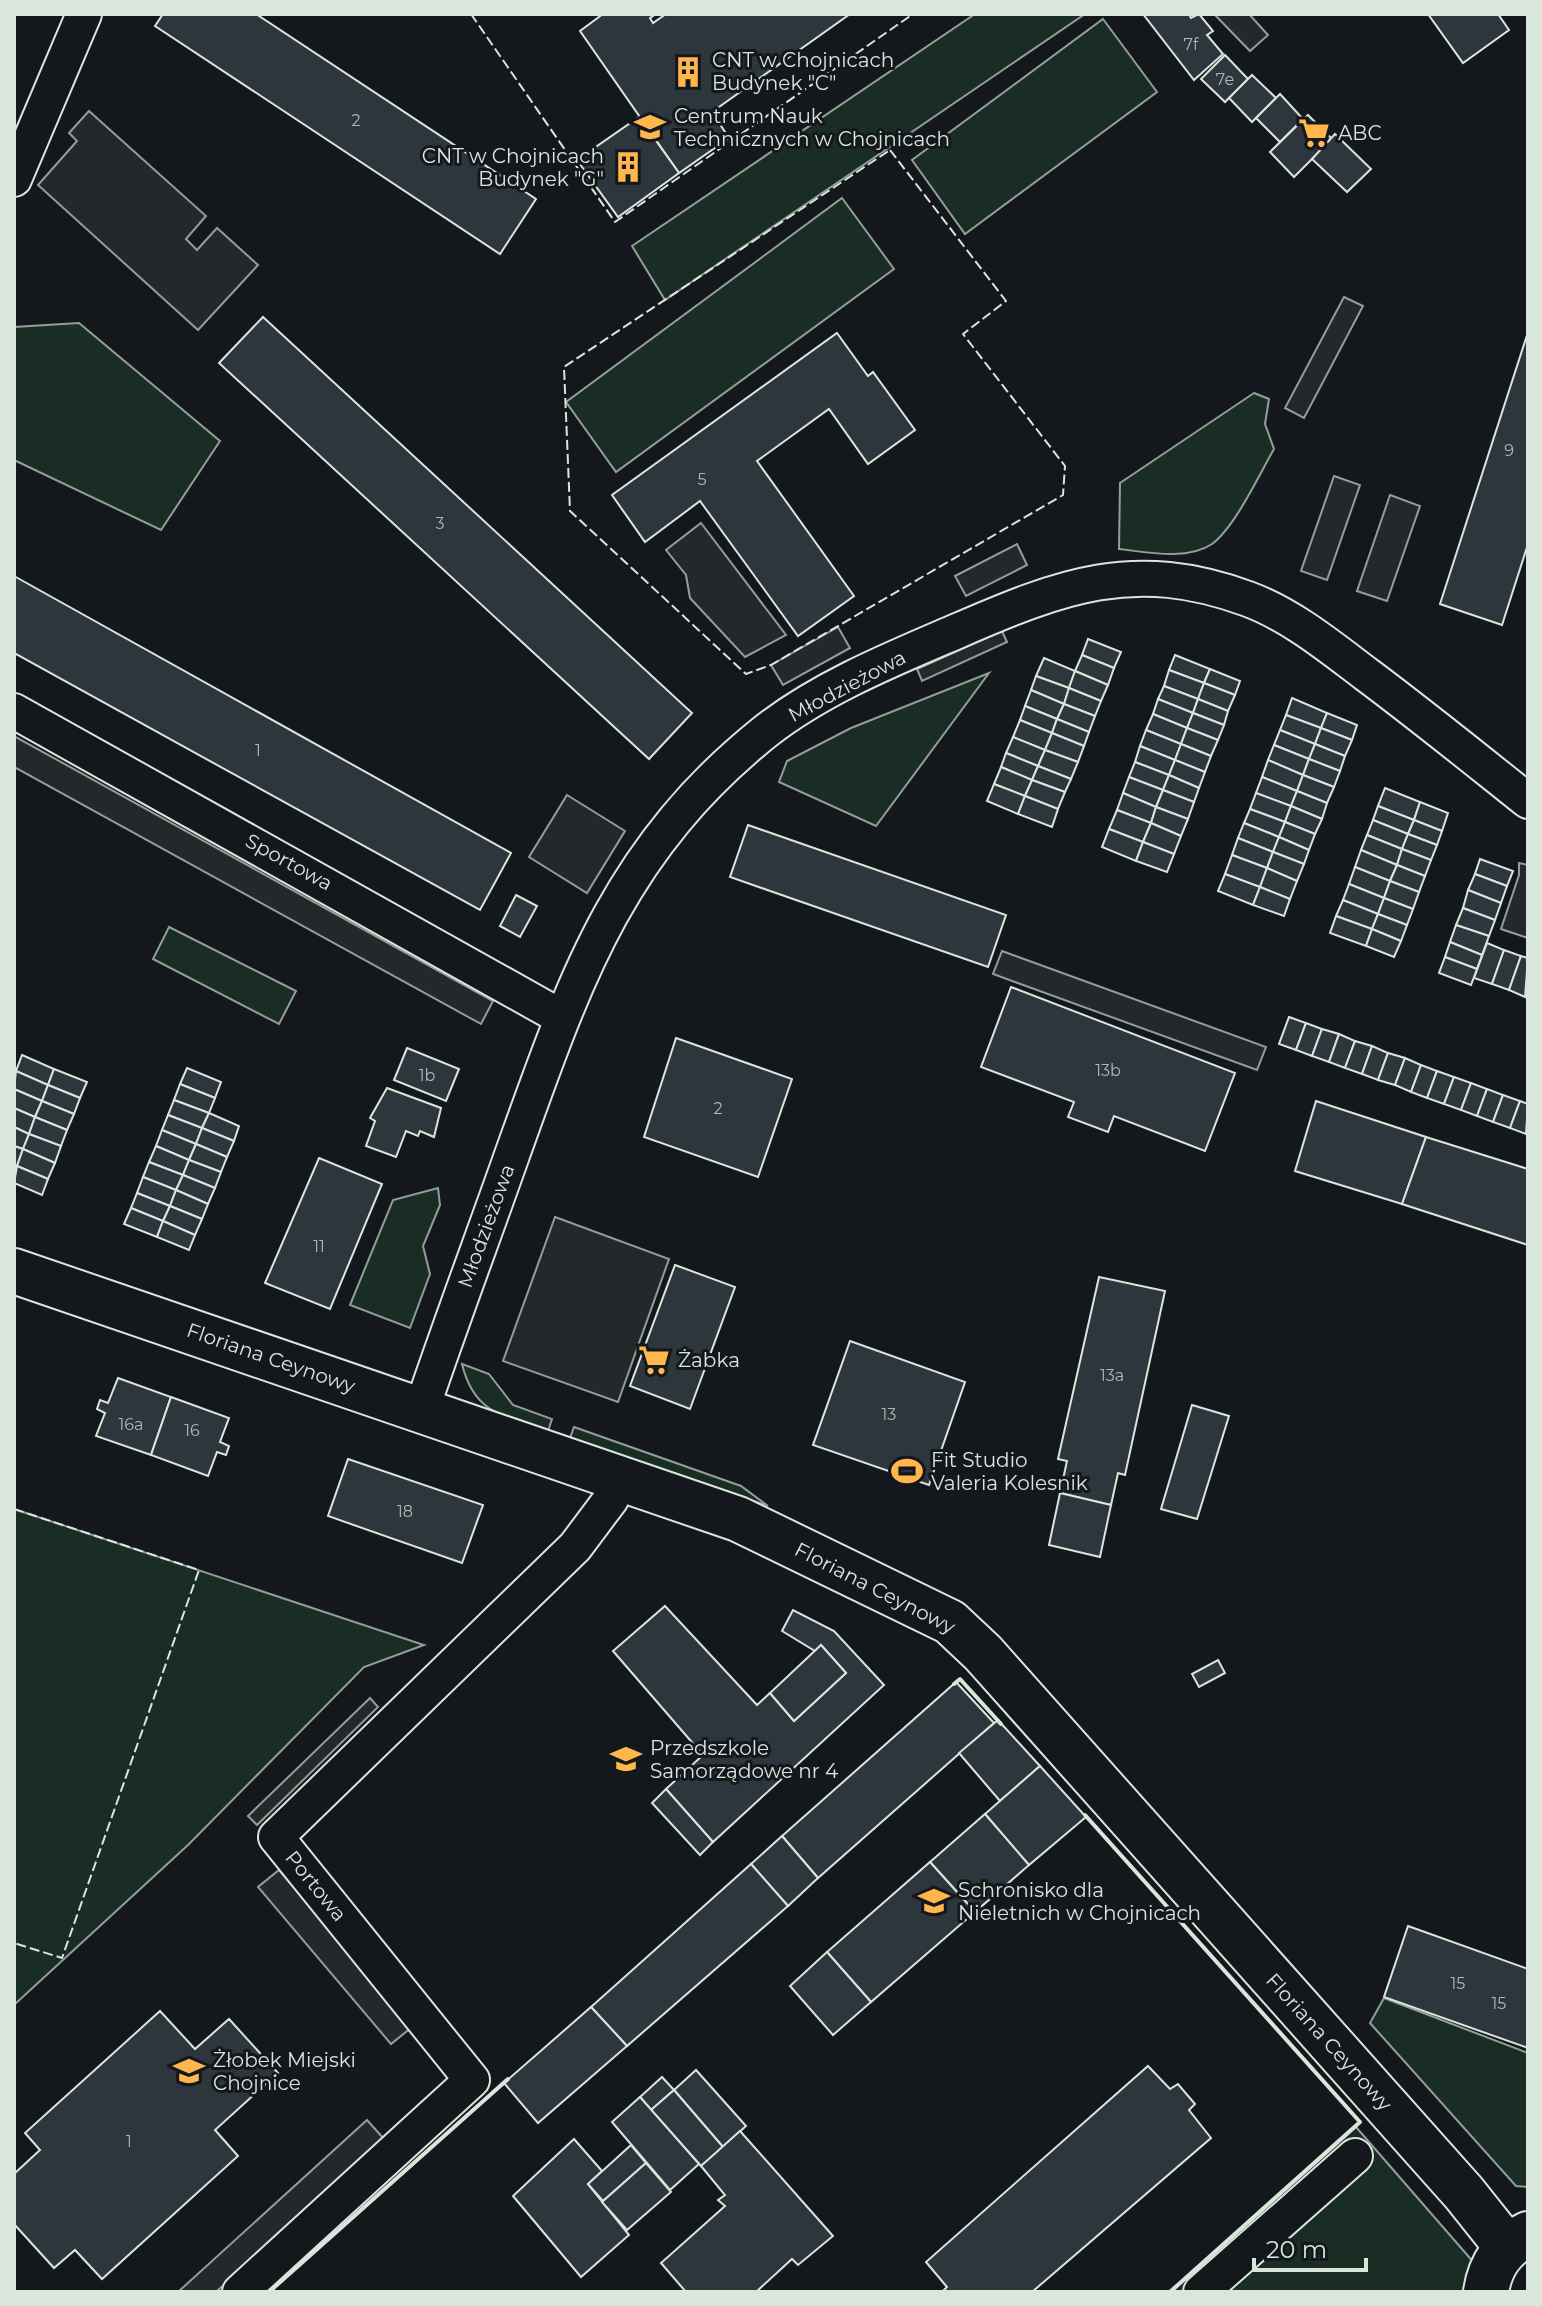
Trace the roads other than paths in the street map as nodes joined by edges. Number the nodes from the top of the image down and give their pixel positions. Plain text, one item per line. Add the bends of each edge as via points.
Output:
1 (84, 14) edge
2 (14, 179) edge
3 (14, 711) edge
4 (1528, 801) edge
5 (561, 1017) junction
6 (14, 1271) edge
7 (421, 1411) junction
8 (618, 1477) junction
9 (1355, 2156) dead end
10 (1517, 2240) edge
11 (240, 2292) edge
12 (1201, 2292) edge
13 (1486, 2292) edge

1 - 2 street
3 - 5 street, Sportowa
4 - 5 street, Młodzieżowa via 1322,640 1253,601 1162,578 1069,587 1030,599 877,668 802,706 768,730 720,771 628,880
5 - 7 street, Młodzieżowa
6 - 7 street, Floriana Ceynowy
7 - 8 street, Floriana Ceynowy
8 - 10 street, Floriana Ceynowy via 738,1519 950,1622 1464,2193
8 - 11 street, Portowa via 611,1499 575,1547 276,1837 472,2080
9 - 12 street
10 - 13 street via 1495,2261

